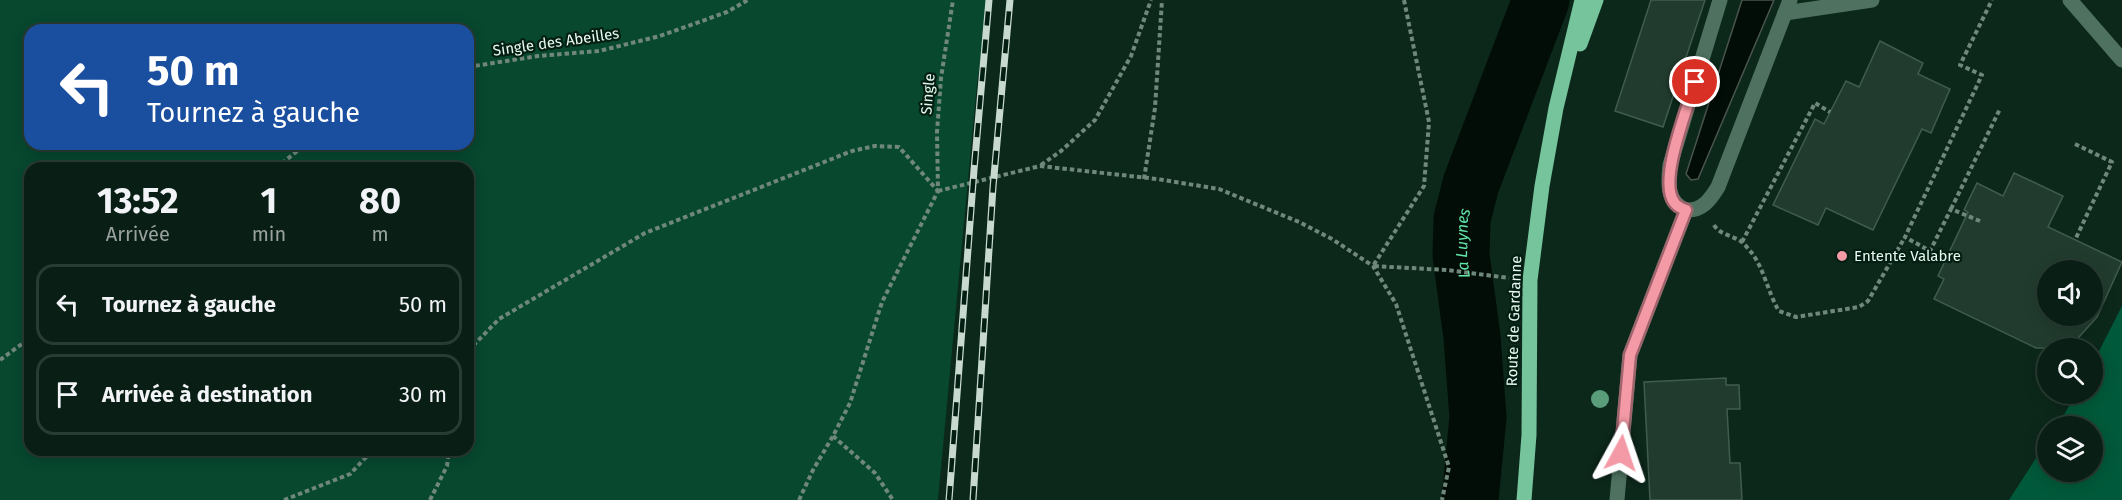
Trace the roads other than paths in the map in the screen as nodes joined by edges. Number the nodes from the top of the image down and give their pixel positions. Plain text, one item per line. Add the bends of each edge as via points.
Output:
1 (1582, 0) edge
2 (1596, 0) edge
3 (1720, 0) edge
4 (1872, 0) edge
5 (2070, 0) edge
6 (1787, 6) edge
7 (2122, 60) edge
8 (1556, 108) junction
9 (1686, 210) junction
10 (1524, 500) edge
11 (1617, 500) edge

1 - 8 main road, Route de Gardanne
2 - 8 main road, Route de Gardanne
3 - 9 lane via 1670,165 1672,199
4 - 6 lane
5 - 7 lane
6 - 9 lane via 1718,188 1703,206
8 - 10 main road, Route de Gardanne via 1530,280 1529,435
9 - 11 lane via 1630,355

